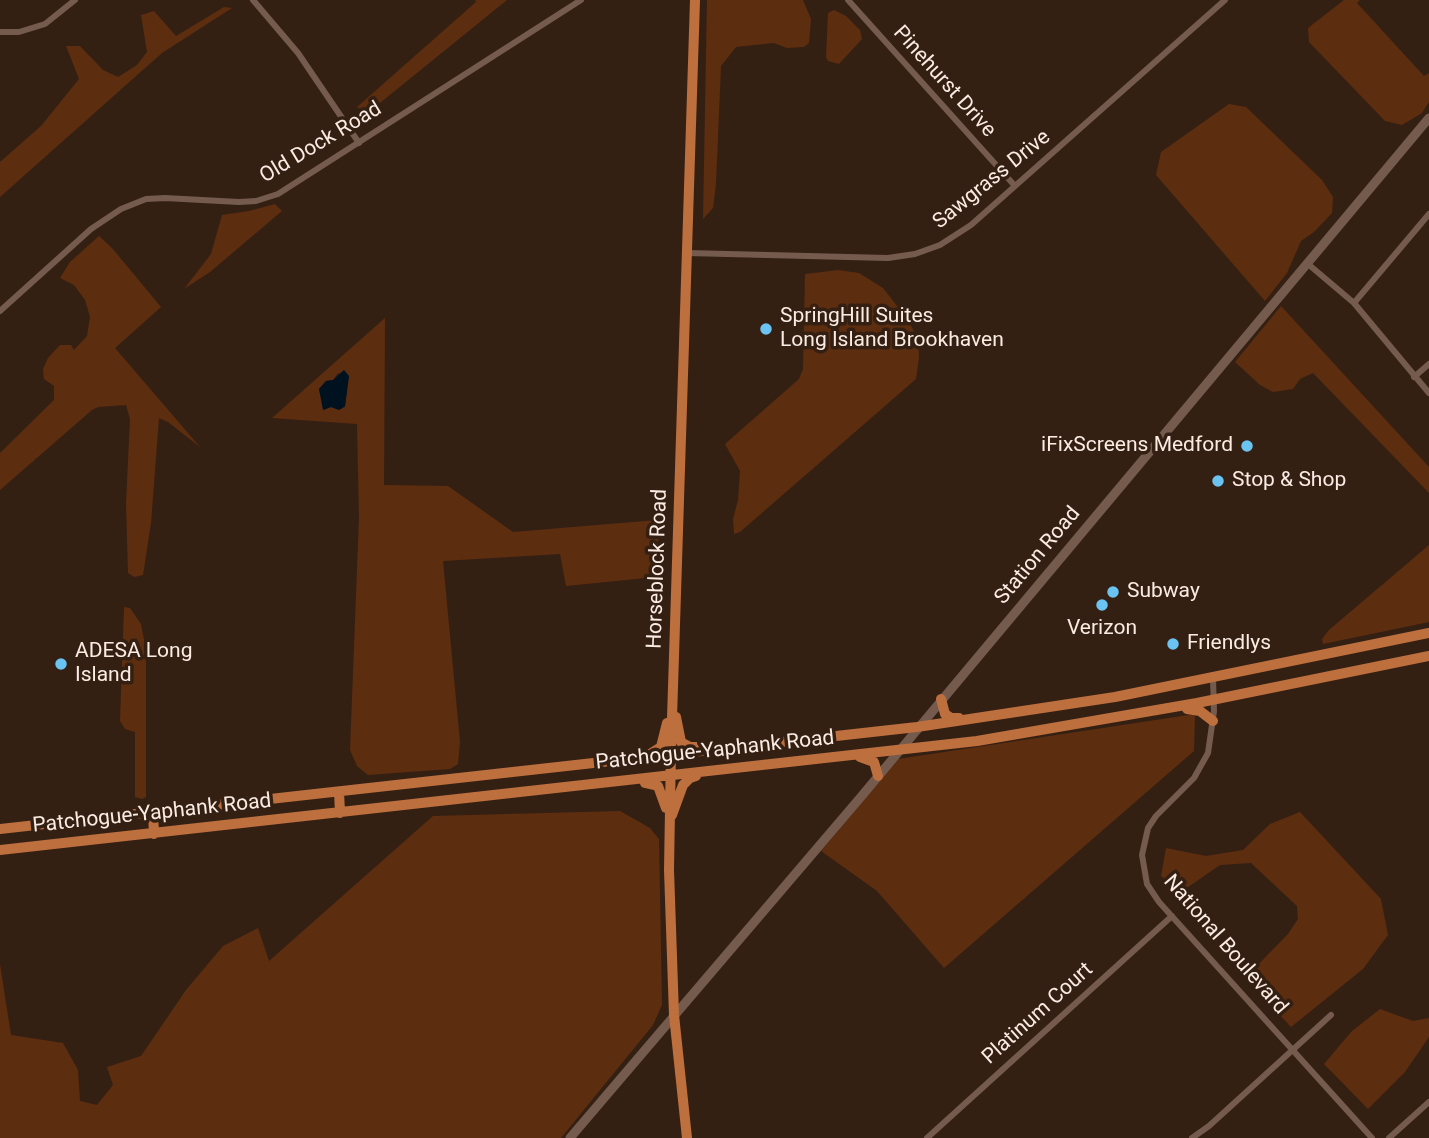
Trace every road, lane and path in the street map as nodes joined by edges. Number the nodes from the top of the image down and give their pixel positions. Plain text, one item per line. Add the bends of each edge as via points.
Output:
1 (75, 0) edge
2 (253, 0) edge
3 (581, 0) edge
4 (695, 0) edge
5 (848, 0) edge
6 (1225, 0) edge
7 (0, 32) edge
8 (1429, 118) edge
9 (359, 143) junction
10 (1015, 187) junction
11 (1429, 214) edge
12 (687, 253) junction
13 (1308, 264) junction
14 (1354, 303) junction
15 (0, 311) edge
16 (1429, 364) edge
17 (1414, 377) junction
18 (1429, 393) edge
19 (1429, 633) edge
20 (1429, 656) edge
21 (1213, 678) junction
22 (672, 698) junction
23 (941, 699) junction
24 (1214, 700) junction
25 (1158, 710) junction
26 (988, 718) junction
27 (1213, 721) junction
28 (918, 727) junction
29 (724, 749) junction
30 (899, 750) junction
31 (670, 755) junction
32 (853, 755) junction
33 (644, 758) junction
34 (710, 771) junction
35 (670, 775) junction
36 (878, 776) junction
37 (620, 781) junction
38 (339, 792) junction
39 (153, 813) junction
40 (341, 813) junction
41 (669, 820) junction
42 (0, 829) edge
43 (154, 834) junction
44 (0, 850) edge
45 (1172, 916) junction
46 (1332, 1015) dead end
47 (674, 1016) junction
48 (1293, 1050) junction
49 (1429, 1102) edge
50 (570, 1138) edge
51 (687, 1138) edge
52 (927, 1138) edge
53 (1192, 1138) edge
54 (1372, 1138) edge
55 (1389, 1138) edge

1 - 7 street via 45,24
2 - 9 street via 298,53
3 - 9 street, Old Dock Road
4 - 12 main road, Horseblock Road
5 - 10 street, Pinehurst Drive
6 - 10 street, Sawgrass Drive
8 - 13 main road, Station Road
9 - 15 street, Old Dock Road via 278,194 256,201 146,199 121,209 91,229
10 - 12 street, Sawgrass Drive via 952,239 915,254 869,258
11 - 14 street
12 - 22 main road, Horseblock Road
13 - 14 street
13 - 23 main road, Station Road
14 - 17 street
16 - 17 street
17 - 18 street
19 - 21 main road
20 - 24 main road, Patchogue-Yaphank Road
21 - 24 street, National Boulevard
21 - 26 main road
22 - 29 main road via 683,744
22 - 31 main road, Horseblock Road
22 - 33 main road via 661,747
23 - 26 main road via 948,716
23 - 28 main road, Station Road
24 - 25 main road, Patchogue-Yaphank Road
24 - 27 street, National Boulevard
25 - 27 main road via 1197,709
25 - 30 main road, Patchogue-Yaphank Road
26 - 28 main road, Patchogue-Yaphank Road
27 - 45 street, National Boulevard via 1203,766 1152,821 1143,848 1147,884
28 - 29 main road, Patchogue-Yaphank Road
28 - 30 main road, Station Road
29 - 31 main road, Patchogue-Yaphank Road
30 - 32 main road, Patchogue-Yaphank Road
30 - 36 main road, Station Road
31 - 33 main road, Patchogue-Yaphank Road
31 - 35 main road, Horseblock Road
32 - 34 main road, Patchogue-Yaphank Road
32 - 36 main road via 871,760
33 - 38 main road, Patchogue-Yaphank Road
34 - 35 main road, Patchogue-Yaphank Road
34 - 41 main road via 685,782
35 - 37 main road, Patchogue-Yaphank Road
35 - 41 main road, Horseblock Road
36 - 47 main road, Station Road
37 - 40 main road, Patchogue-Yaphank Road
37 - 41 main road via 656,784
38 - 39 main road, Patchogue-Yaphank Road
38 - 40 main road
39 - 42 main road, Patchogue-Yaphank Road
39 - 43 main road
40 - 43 main road, Patchogue-Yaphank Road
41 - 47 main road, Horseblock Road
43 - 44 main road, Patchogue-Yaphank Road
45 - 48 street, National Boulevard
45 - 52 street, Platinum Court
46 - 48 street
47 - 50 main road, Station Road
47 - 51 main road, Horseblock Road
48 - 53 street
48 - 54 street, National Boulevard
49 - 55 street

